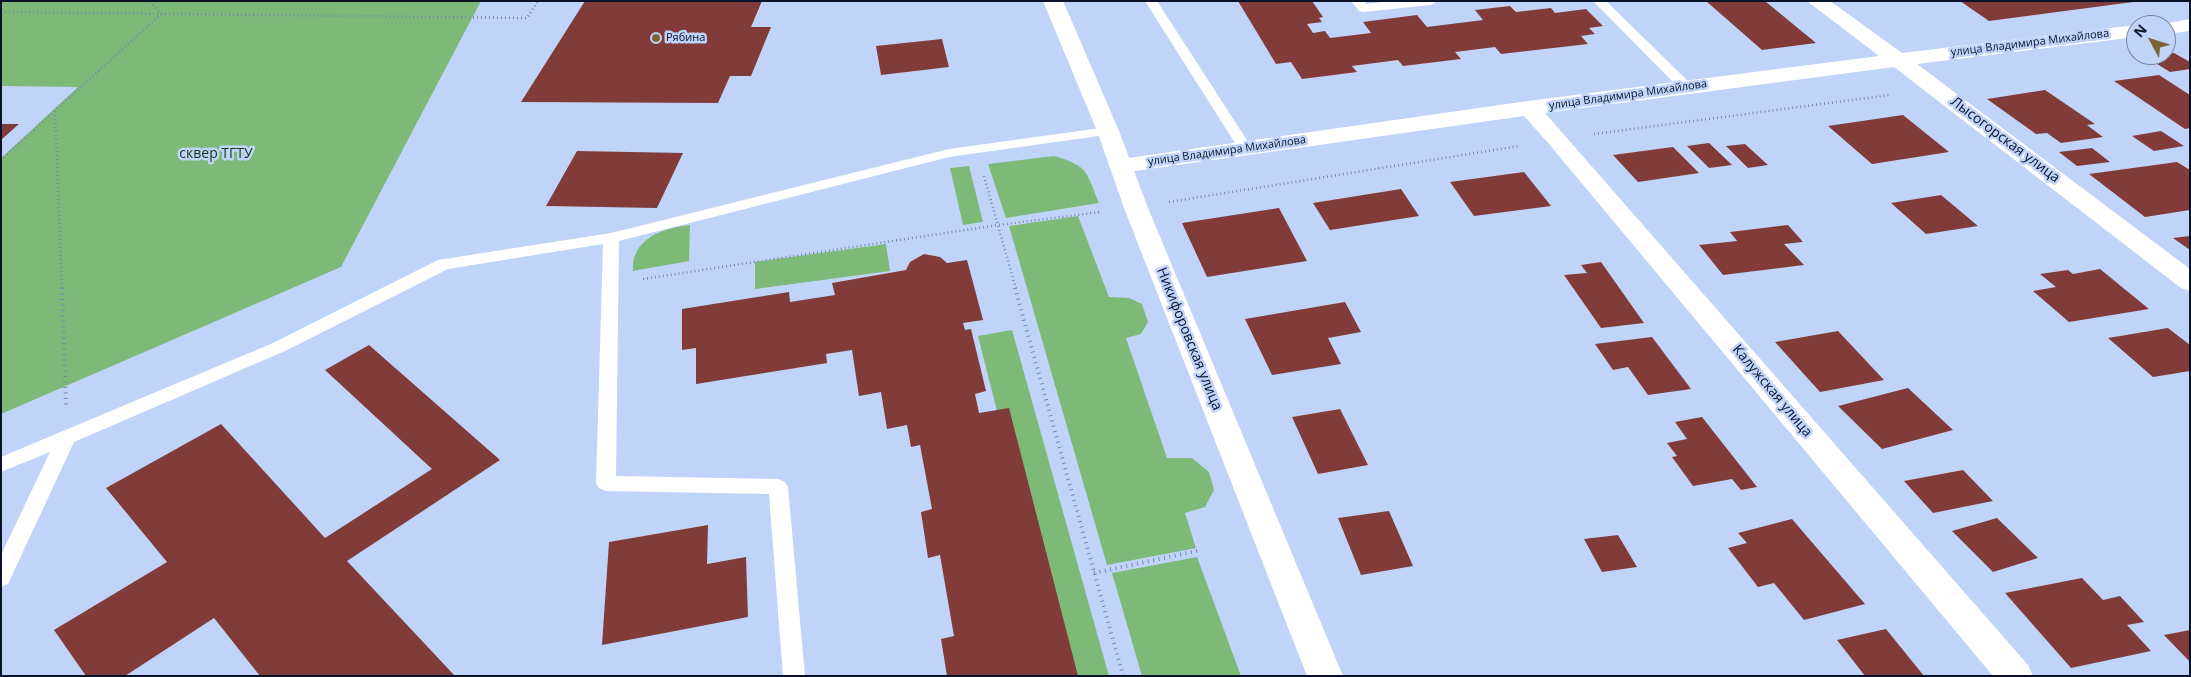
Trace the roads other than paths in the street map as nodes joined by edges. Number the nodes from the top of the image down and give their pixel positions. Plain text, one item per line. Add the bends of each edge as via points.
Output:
1 (1053, 1) edge
2 (1151, 1) edge
3 (1357, 1) edge
4 (1431, 1) edge
5 (1600, 1) edge
6 (1817, 1) edge
7 (2190, 25) edge
8 (2176, 27) edge
9 (2126, 32) edge
10 (1898, 59) junction
11 (1686, 87) junction
12 (1528, 108) junction
13 (1108, 131) junction
14 (1245, 148) junction
15 (1121, 166) junction
16 (611, 238) junction
17 (2190, 282) edge
18 (67, 437) junction
19 (1, 465) edge
20 (1, 578) edge
21 (794, 676) edge
22 (1325, 676) edge
23 (2015, 676) edge

1 - 13 street, Никифоровская улица
2 - 14 lane
3 - 4 lane via 1363,8
5 - 11 lane
6 - 10 street, Лысогорская улица
7 - 8 street
9 - 10 street, улица Владимира Михайлова
10 - 11 street, улица Владимира Михайлова
10 - 17 street, Лысогорская улица
11 - 12 street, улица Владимира Михайлова
12 - 14 street, улица Владимира Михайлова
12 - 23 street, Калужская улица
13 - 15 street, Никифоровская улица
13 - 16 lane via 949,153
14 - 15 street, улица Владимира Михайлова
15 - 22 street, Никифоровская улица
16 - 18 lane via 444,264 279,347
16 - 21 lane via 606,483 778,487
18 - 19 lane
18 - 20 lane

